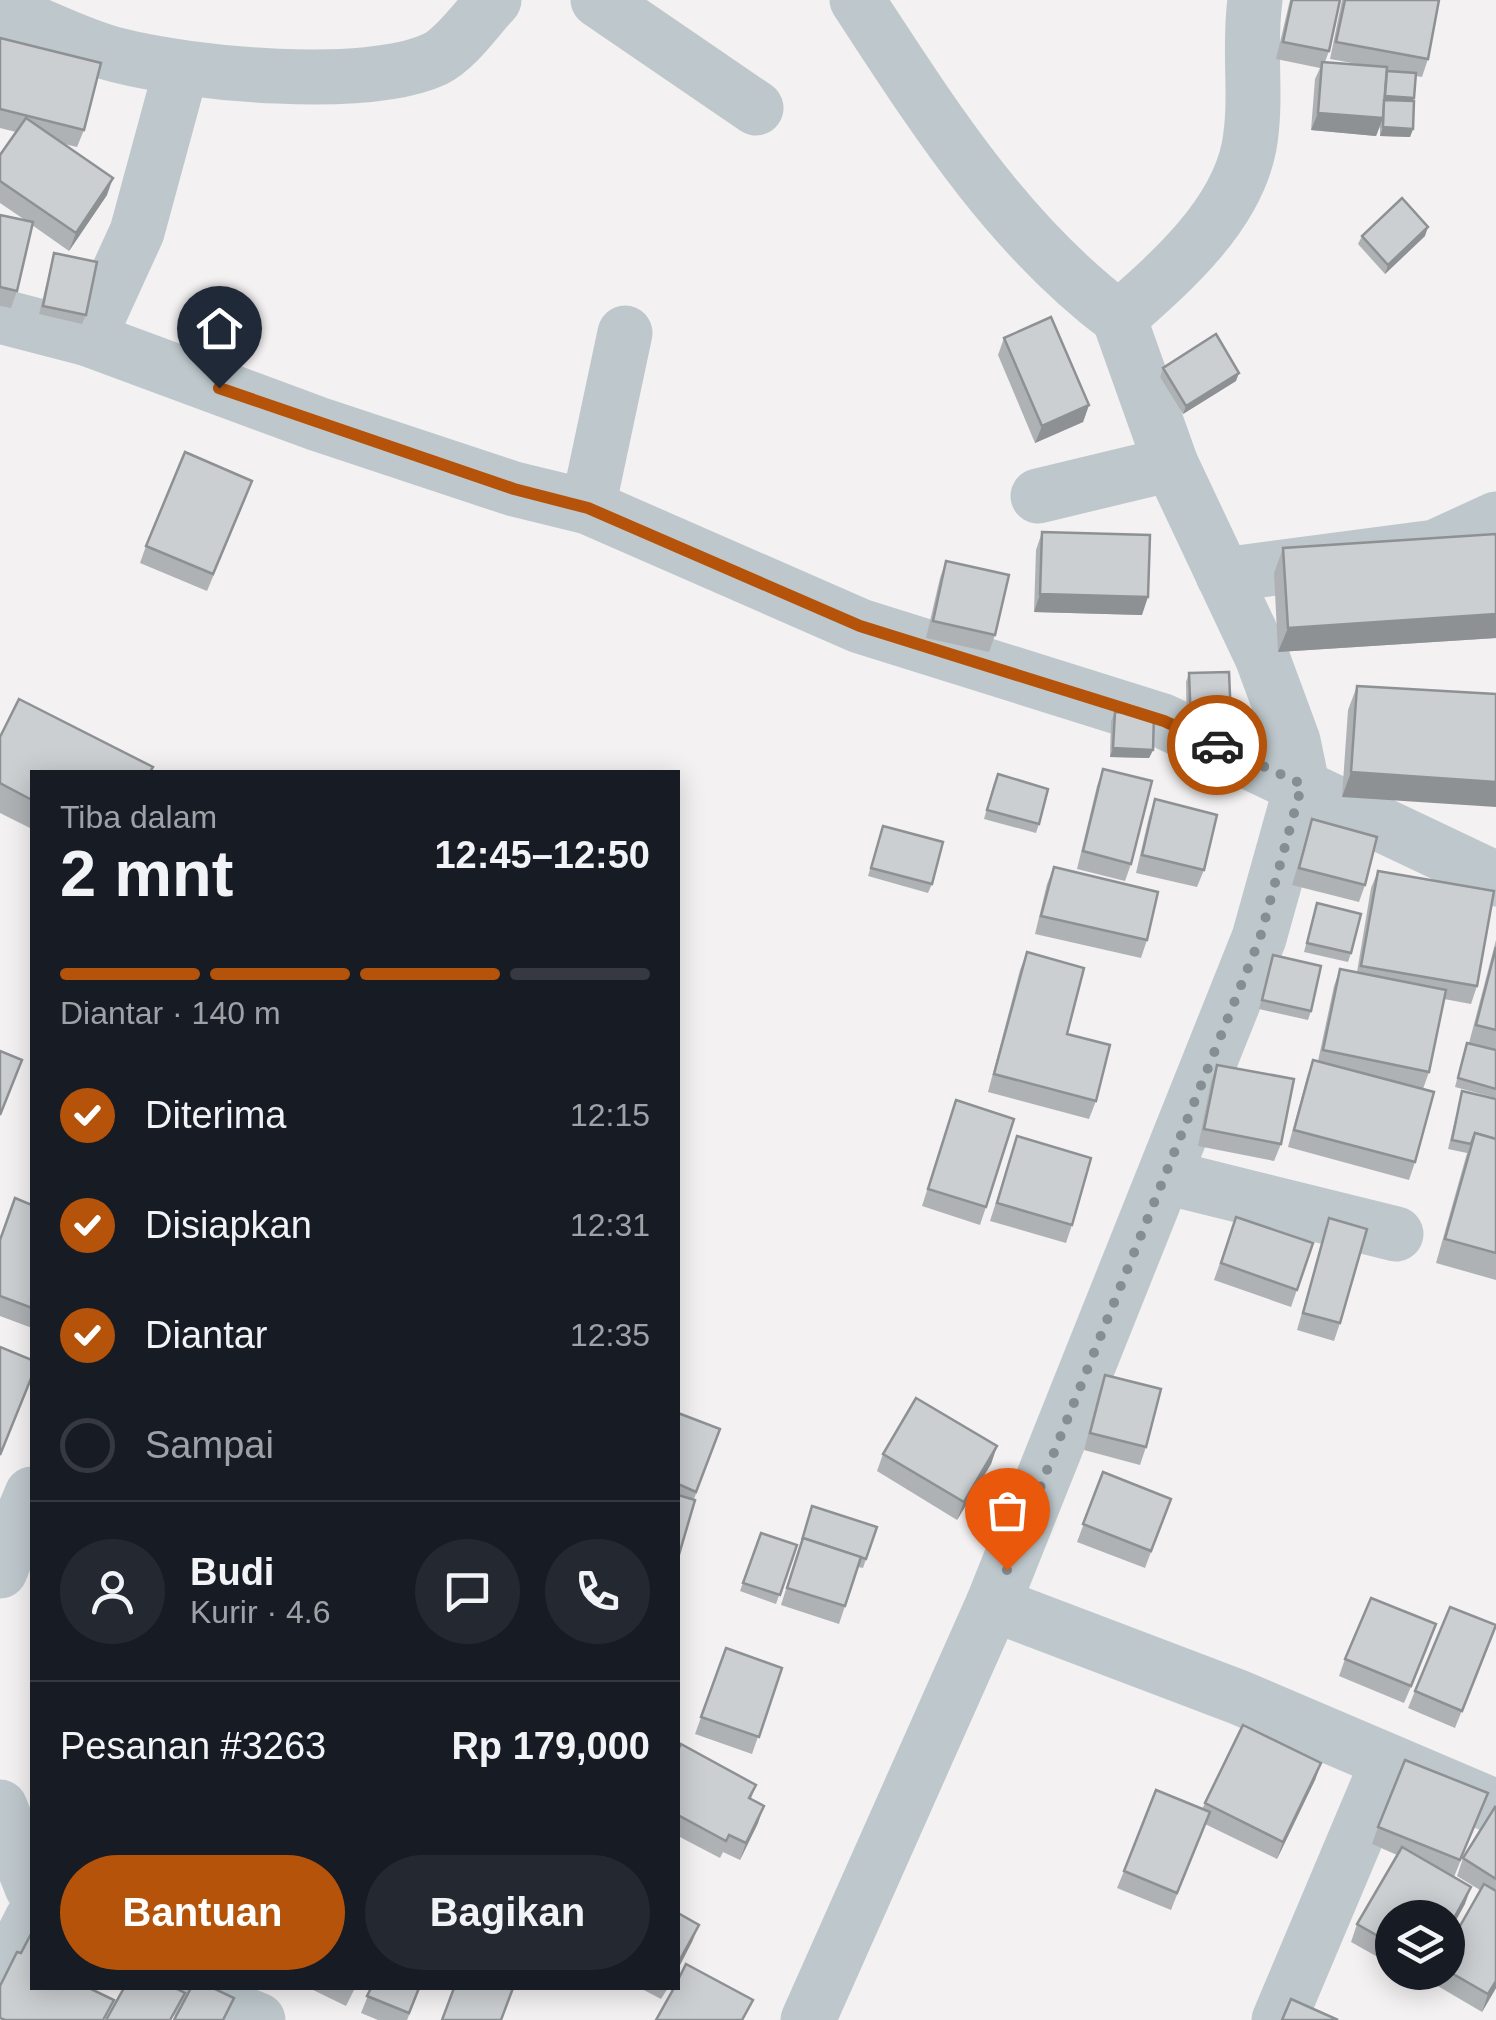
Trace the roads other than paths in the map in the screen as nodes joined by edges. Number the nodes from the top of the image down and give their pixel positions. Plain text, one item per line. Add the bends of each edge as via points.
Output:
1 (494, 0) edge
2 (598, 0) edge
3 (857, 0) edge
4 (1255, 0) edge
5 (10, 13) dead end
6 (181, 70) junction
7 (756, 108) dead end
8 (0, 316) edge
9 (1119, 318) junction
10 (626, 333) dead end
11 (88, 340) junction
12 (1171, 464) junction
13 (1038, 496) dead end
14 (588, 508) junction
15 (1496, 519) edge
16 (1223, 575) junction
17 (1302, 784) junction
18 (1496, 880) edge
19 (1166, 1177) junction
20 (1396, 1234) dead end
21 (30, 1499) edge
22 (0, 1571) edge
23 (993, 1604) junction
24 (1387, 1764) junction
25 (1491, 1790) edge
26 (0, 1807) edge
27 (30, 1882) edge
28 (30, 1923) edge
29 (0, 1983) edge
30 (188, 1990) edge
31 (255, 2007) edge
32 (808, 2020) edge
33 (1280, 2020) edge

1 - 6 street via 439,58 398,72
2 - 7 street
3 - 9 street via 936,123 1045,258
4 - 9 street via 1248,151 1206,230 1174,270
5 - 6 street via 112,54
6 - 11 street via 138,232
8 - 11 street
9 - 12 street
10 - 14 street
11 - 14 street via 318,424
12 - 13 street
12 - 16 street
14 - 17 street via 860,626 1164,721
15 - 16 street via 1435,547
16 - 17 street via 1262,657
17 - 18 street
17 - 19 street via 1260,938
19 - 20 street
19 - 23 street
21 - 22 street
23 - 24 street via 1238,1697
23 - 32 street
24 - 25 street
24 - 33 street
26 - 27 street
28 - 29 street
30 - 31 street

